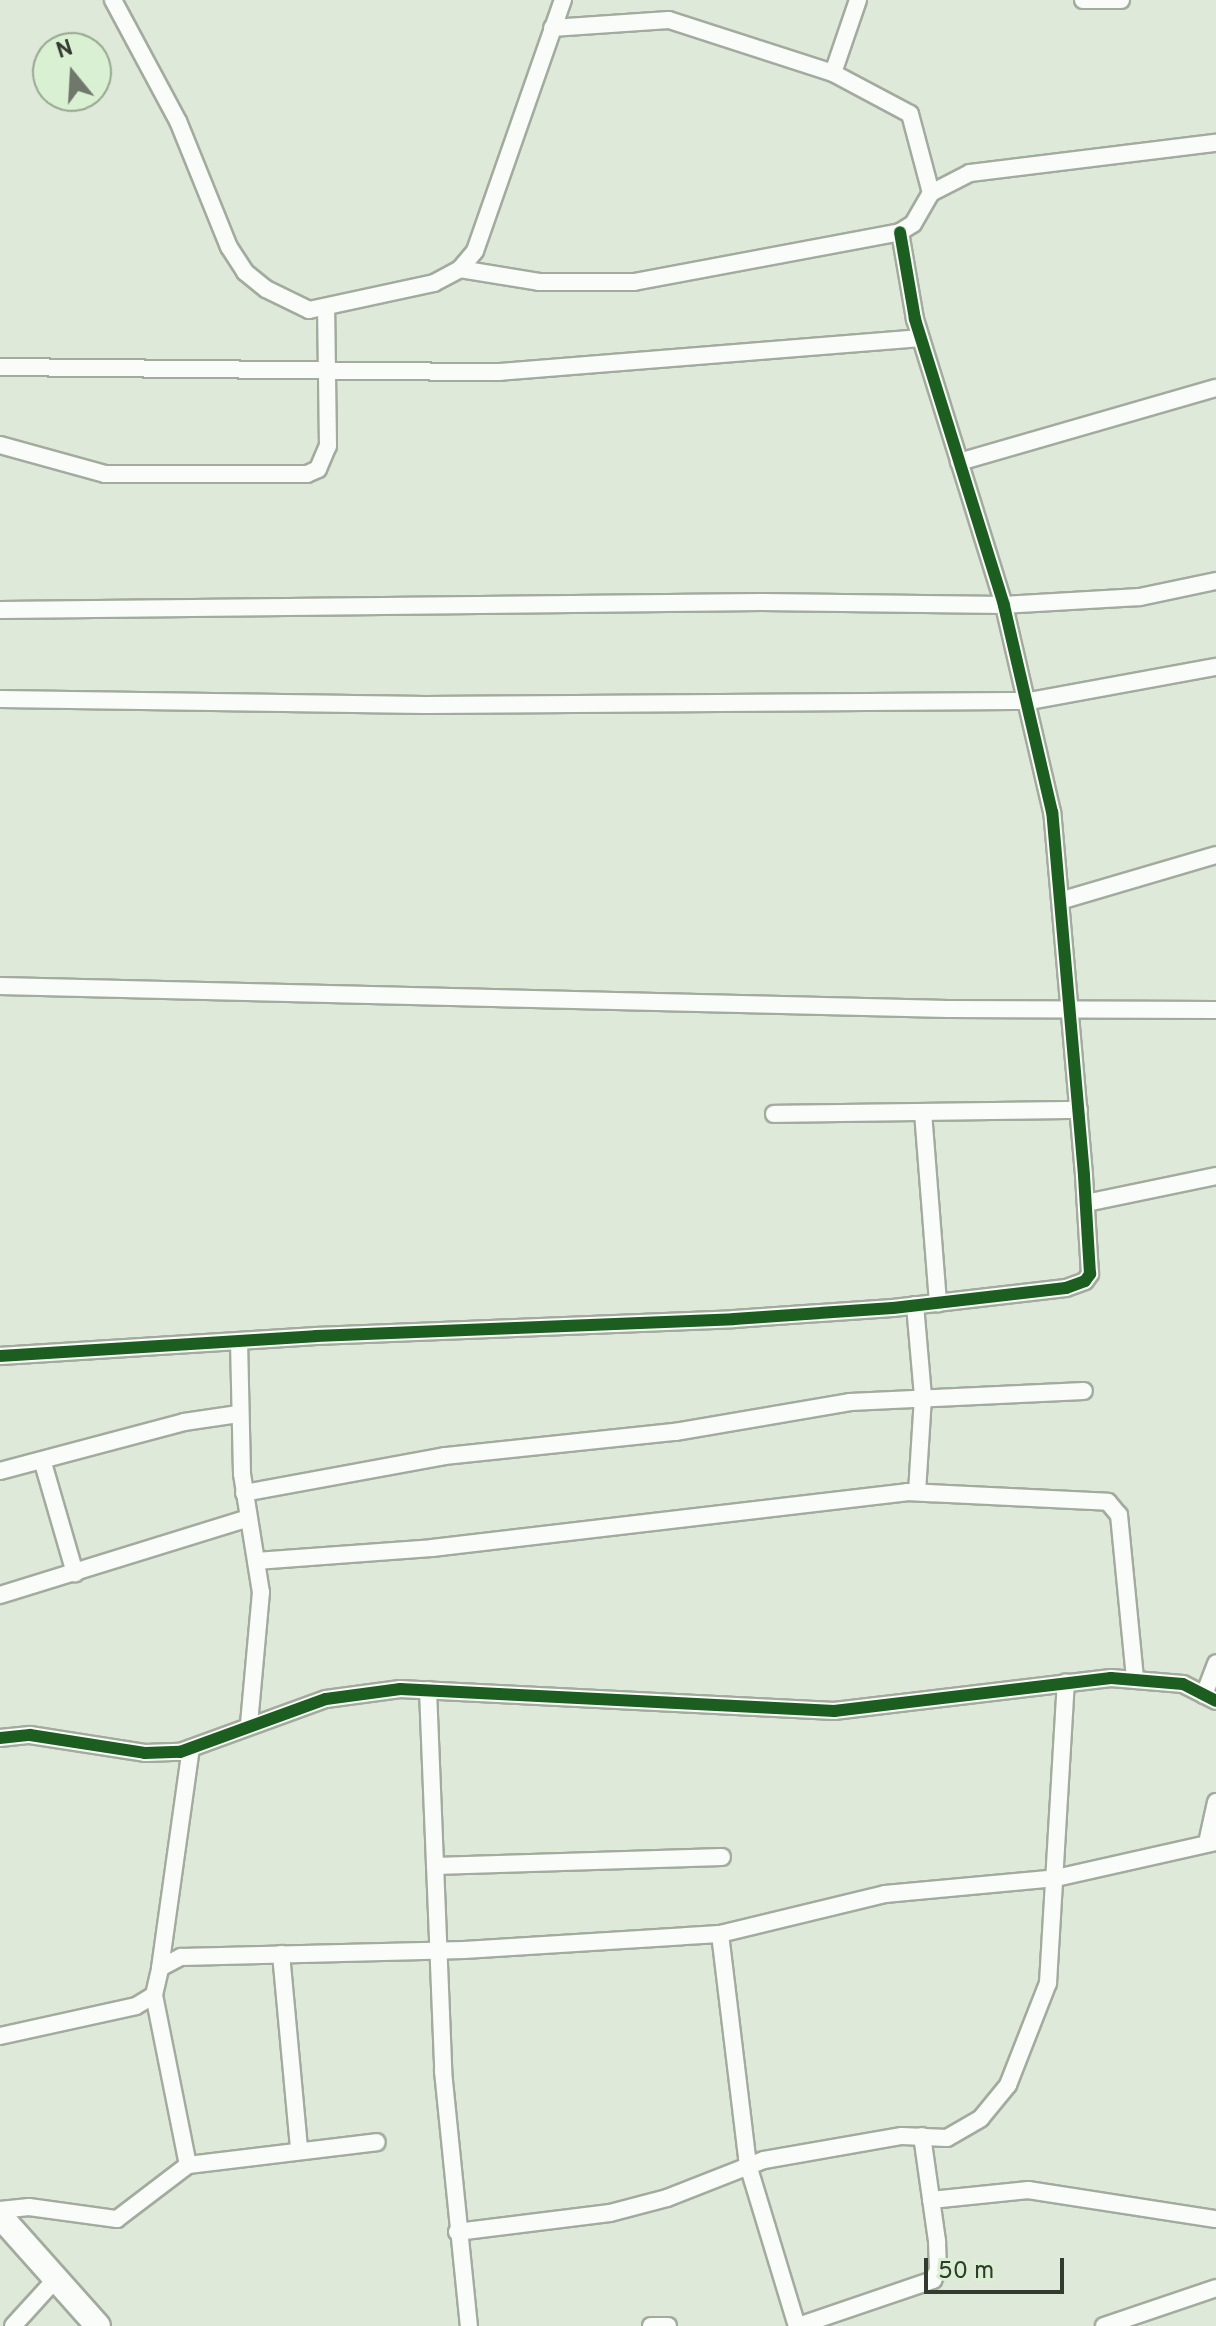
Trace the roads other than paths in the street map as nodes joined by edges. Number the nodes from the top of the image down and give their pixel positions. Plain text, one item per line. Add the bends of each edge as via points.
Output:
1 (113, 0) edge
2 (563, 0) edge
3 (1083, 0) edge
4 (1121, 0) edge
5 (855, 3) edge
6 (552, 28) junction
7 (833, 73) junction
8 (1216, 143) edge
9 (931, 193) junction
10 (900, 232) junction
11 (460, 269) junction
12 (326, 307) junction
13 (920, 338) junction
14 (0, 367) edge
15 (328, 374) junction
16 (1216, 388) edge
17 (0, 445) edge
18 (959, 462) junction
19 (1216, 581) edge
20 (1004, 605) junction
21 (0, 610) edge
22 (1216, 667) edge
23 (0, 699) edge
24 (1030, 701) junction
25 (1216, 855) edge
26 (1063, 900) junction
27 (0, 986) edge
28 (1072, 1007) junction
29 (1216, 1010) edge
30 (1079, 1110) junction
31 (923, 1112) junction
32 (774, 1114) dead end
33 (1216, 1176) edge
34 (1086, 1203) junction
35 (938, 1303) junction
36 (915, 1305) junction
37 (239, 1341) junction
38 (0, 1356) edge
39 (1084, 1391) dead end
40 (923, 1397) junction
41 (238, 1414) junction
42 (43, 1463) junction
43 (0, 1471) edge
44 (917, 1492) junction
45 (244, 1493) junction
46 (248, 1518) junction
47 (256, 1561) junction
48 (75, 1573) junction
49 (0, 1595) edge
50 (1216, 1663) edge
51 (1135, 1678) junction
52 (1066, 1683) junction
53 (428, 1690) junction
54 (1210, 1698) edge
55 (249, 1725) junction
56 (0, 1738) edge
57 (191, 1748) junction
58 (1216, 1802) edge
59 (1212, 1842) edge
60 (722, 1857) dead end
61 (435, 1866) junction
62 (1056, 1878) junction
63 (720, 1934) junction
64 (439, 1950) junction
65 (281, 1954) junction
66 (160, 1968) junction
67 (154, 1995) junction
68 (0, 2036) edge
69 (922, 2136) junction
70 (377, 2142) dead end
71 (299, 2149) junction
72 (188, 2165) junction
73 (748, 2165) junction
74 (931, 2200) junction
75 (0, 2213) edge
76 (1216, 2219) edge
77 (457, 2232) junction
78 (54, 2281) junction
79 (1216, 2288) edge
80 (13, 2326) edge
81 (98, 2326) edge
82 (469, 2326) edge
83 (651, 2326) edge
84 (668, 2326) edge
85 (798, 2326) edge
86 (1104, 2326) edge

1 - 12 street via 178,121 229,247 245,272 290,304 309,310
2 - 6 street
3 - 4 street
5 - 7 street
6 - 7 street via 669,20
6 - 11 street via 475,251
7 - 9 street via 910,114
8 - 9 street via 970,173
9 - 10 street via 913,224
10 - 11 street via 634,282 539,282
10 - 13 street
11 - 12 street via 434,283
12 - 15 street
13 - 15 street via 499,372
13 - 18 street
14 - 15 street
15 - 17 street via 328,446 318,469 307,474 105,474
16 - 18 street
18 - 20 street
19 - 20 street via 1140,597
20 - 21 street via 762,602
20 - 24 street
22 - 24 street
23 - 24 street via 425,705
24 - 26 street
25 - 26 street via 1126,886
26 - 28 street
27 - 28 street via 948,1009
28 - 29 street
28 - 30 street
30 - 31 street
30 - 34 street
31 - 32 street
31 - 35 street
33 - 34 street
34 - 35 street via 1090,1274 1078,1286
35 - 36 street
36 - 37 street via 577,1328
36 - 40 street
37 - 38 street
37 - 41 street
39 - 40 street
40 - 44 street
40 - 45 street via 850,1402 675,1432 445,1456
41 - 42 street via 150,1430
41 - 45 street
42 - 43 street
42 - 48 street
44 - 47 street via 432,1548
44 - 51 street via 1086,1500 1117,1507
45 - 46 street
46 - 47 street
46 - 48 street
47 - 55 street via 261,1592
48 - 49 street
50 - 54 street
51 - 52 street
51 - 54 street via 1183,1684
52 - 53 street via 834,1711
52 - 62 street
53 - 55 street via 363,1691
53 - 61 street
55 - 57 street
56 - 57 street via 30,1735 145,1753
57 - 66 street
58 - 59 street
59 - 62 street
60 - 61 street
61 - 64 street
62 - 63 street via 885,1894
62 - 69 street via 1048,1983 1008,2085 981,2118 947,2138
63 - 64 street
63 - 73 street
64 - 65 street
64 - 77 street
65 - 66 street via 181,1957
65 - 71 street
66 - 67 street
67 - 68 street via 136,2006
67 - 72 street
69 - 73 street
69 - 74 street
70 - 71 street
71 - 72 street
72 - 75 street via 117,2219 29,2207
73 - 77 street via 667,2198 610,2213
73 - 85 street
74 - 76 street via 1028,2190
74 - 85 street via 938,2270 933,2280
75 - 78 street
77 - 82 street
78 - 80 street
78 - 81 street
79 - 86 street
83 - 84 street

